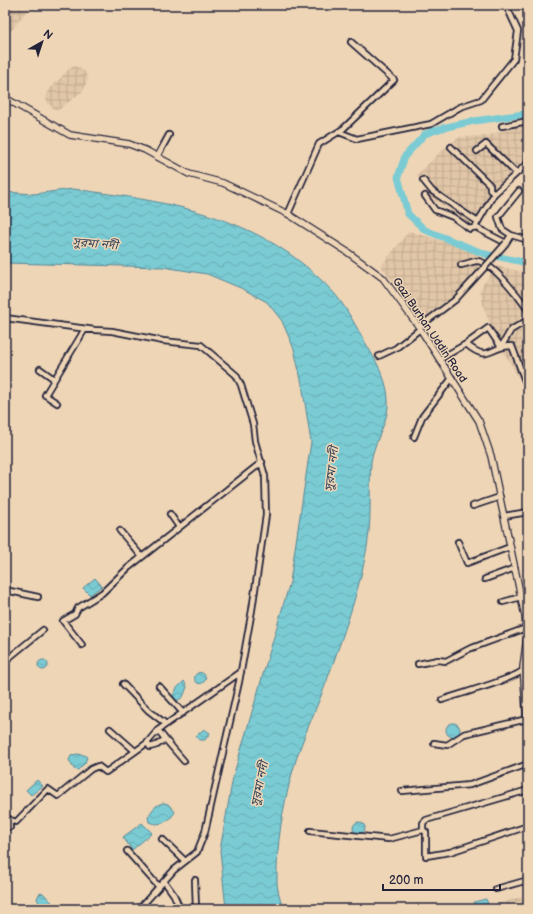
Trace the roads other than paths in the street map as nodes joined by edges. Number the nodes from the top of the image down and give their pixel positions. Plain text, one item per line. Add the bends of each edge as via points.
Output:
1 (506, 5) edge
2 (351, 42) dead end
3 (5, 98) edge
4 (528, 121) edge
5 (502, 126) dead end
6 (339, 132) junction
7 (169, 136) dead end
8 (451, 147) dead end
9 (477, 151) dead end
10 (157, 157) junction
11 (528, 163) edge
12 (516, 173) junction
13 (423, 180) dead end
14 (519, 191) dead end
15 (494, 194) junction
16 (425, 196) dead end
17 (288, 214) junction
18 (476, 224) junction
19 (511, 235) junction
20 (528, 240) edge
21 (506, 243) junction
22 (461, 265) dead end
23 (528, 310) edge
24 (5, 318) edge
25 (528, 320) edge
26 (419, 328) junction
27 (85, 329) junction
28 (466, 344) junction
29 (501, 347) junction
30 (379, 356) dead end
31 (440, 359) junction
32 (40, 370) dead end
33 (452, 378) junction
34 (54, 379) junction
35 (525, 381) dead end
36 (56, 403) dead end
37 (414, 437) dead end
38 (262, 462) junction
39 (500, 497) junction
40 (473, 506) dead end
41 (528, 512) edge
42 (170, 514) dead end
43 (504, 516) junction
44 (179, 527) junction
45 (120, 531) dead end
46 (458, 542) dead end
47 (510, 547) junction
48 (142, 557) junction
49 (515, 568) junction
50 (485, 579) dead end
51 (5, 590) edge
52 (38, 597) dead end
53 (521, 597) junction
54 (502, 602) dead end
55 (526, 628) junction
56 (43, 630) dead end
57 (82, 645) dead end
58 (5, 661) edge
59 (418, 664) dead end
60 (524, 669) junction
61 (241, 672) junction
62 (123, 684) dead end
63 (159, 686) dead end
64 (442, 700) dead end
65 (183, 713) junction
66 (527, 719) junction
67 (166, 724) junction
68 (110, 729) dead end
69 (158, 730) junction
70 (528, 734) edge
71 (165, 738) junction
72 (147, 743) junction
73 (434, 743) dead end
74 (135, 751) junction
75 (184, 761) dead end
76 (528, 764) edge
77 (528, 790) edge
78 (402, 791) dead end
79 (7, 818) edge
80 (528, 826) edge
81 (10, 827) dead end
82 (423, 830) junction
83 (310, 831) dead end
84 (162, 839) dead end
85 (127, 850) dead end
86 (185, 861) junction
87 (195, 880) dead end
88 (528, 880) edge
89 (164, 881) junction
90 (158, 887) junction
91 (496, 889) dead end
92 (139, 909) edge
93 (180, 909) edge
94 (196, 909) edge

1 - 6 street via 518,31 514,59 481,100 460,107 431,124 357,139
2 - 6 street via 394,80
3 - 10 street, Gazi Burhan Uddin Road via 70,135 129,144
4 - 5 street
6 - 17 street via 319,144
7 - 10 street
8 - 15 street via 490,185 490,190
9 - 12 street via 486,144
10 - 17 street, Gazi Burhan Uddin Road via 189,174 223,184
11 - 12 street
12 - 15 street
13 - 18 street via 432,191
14 - 19 street via 498,217 502,229
15 - 18 street
16 - 18 street via 435,210 453,217 470,229
17 - 26 street, Gazi Burhan Uddin Road via 383,278
18 - 21 street
19 - 20 street
19 - 21 street
21 - 26 street, bridge via 455,300
22 - 23 street via 477,261 485,264 518,294
24 - 27 street
25 - 29 street via 511,330
26 - 30 street via 396,348
26 - 31 street, Gazi Burhan Uddin Road
27 - 34 street
27 - 38 street via 201,345 236,375 253,424 254,441
28 - 29 street via 477,353 485,354
28 - 29 street via 488,328
28 - 31 street
29 - 35 street via 512,346
31 - 33 street, Gazi Burhan Uddin Road
32 - 34 street
33 - 37 street via 422,417
33 - 39 street, Gazi Burhan Uddin Road via 479,421 491,456
34 - 36 street via 45,395
38 - 44 street
38 - 61 street via 266,515
39 - 40 street
39 - 43 street, Gazi Burhan Uddin Road
41 - 43 street
42 - 44 street
43 - 47 street, Gazi Burhan Uddin Road
44 - 48 street
45 - 48 street
46 - 47 street via 468,563
47 - 49 street, Gazi Burhan Uddin Road
48 - 57 street via 102,593 63,621
49 - 50 street
49 - 53 street, Gazi Burhan Uddin Road
51 - 52 street
53 - 54 street
53 - 55 street, Gazi Burhan Uddin Road
55 - 59 street via 446,660
55 - 60 street, Gazi Burhan Uddin Road
56 - 58 street
60 - 64 street via 505,679
60 - 66 street, Gazi Burhan Uddin Road
61 - 65 street
61 - 86 street via 205,832 198,850
62 - 67 street via 148,710
63 - 65 street
65 - 67 street
66 - 70 street, Gazi Burhan Uddin Road
66 - 73 street via 464,734 447,745
67 - 69 street
68 - 74 street
69 - 71 street
69 - 72 street
71 - 72 street via 156,746 150,747
71 - 75 street
72 - 74 street
74 - 79 street via 106,772 98,766 91,769 58,796 48,789 16,822
76 - 78 street via 470,785
77 - 82 street via 426,820 423,823
79 - 81 street
80 - 82 street via 450,852 426,856 426,832
82 - 83 street via 389,839
84 - 86 street
85 - 90 street
86 - 89 street
87 - 94 street
88 - 91 street
89 - 90 street
89 - 93 street
90 - 92 street

